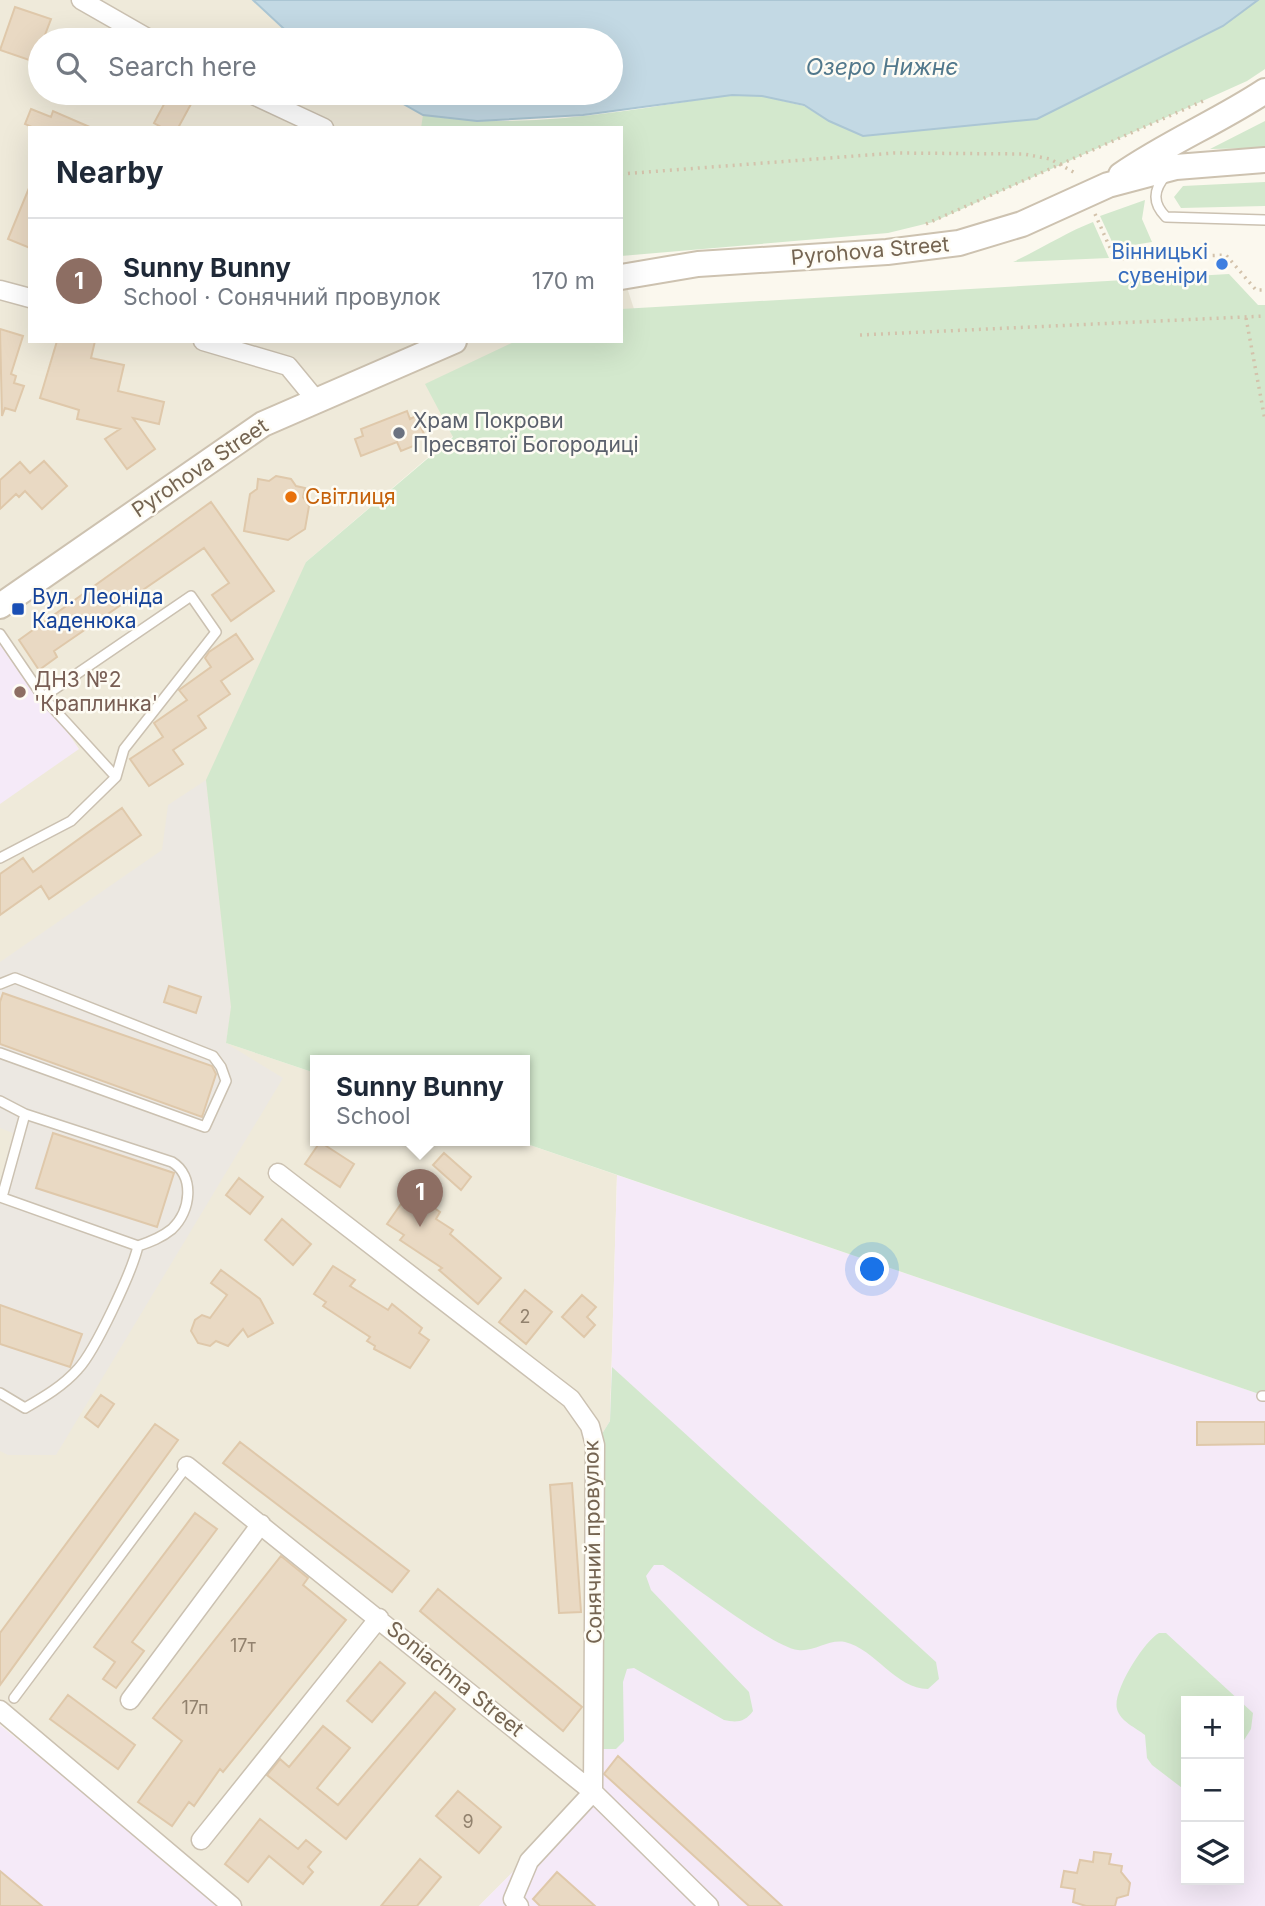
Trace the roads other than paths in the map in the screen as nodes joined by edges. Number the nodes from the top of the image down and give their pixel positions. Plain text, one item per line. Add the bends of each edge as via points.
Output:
1 (82, 0) edge
2 (130, 28) edge
3 (1265, 91) edge
4 (275, 105) edge
5 (320, 126) edge
6 (1265, 160) edge
7 (1176, 167) junction
8 (1108, 185) junction
9 (1265, 220) edge
10 (623, 275) edge
11 (0, 290) edge
12 (28, 297) edge
13 (210, 343) edge
14 (449, 343) edge
15 (316, 401) junction
16 (0, 606) edge
17 (0, 634) edge
18 (43, 697) junction
19 (117, 777) junction
20 (0, 858) edge
21 (0, 984) edge
22 (0, 1053) edge
23 (0, 1101) edge
24 (25, 1114) junction
25 (278, 1173) dead end
26 (1, 1197) edge
27 (138, 1247) junction
28 (0, 1393) edge
29 (187, 1466) joint
30 (261, 1524) junction
31 (379, 1618) junction
32 (130, 1700) dead end
33 (7, 1704) edge
34 (593, 1791) junction
35 (201, 1840) dead end
36 (232, 1906) edge
37 (519, 1906) edge
38 (709, 1906) edge

1 - 2 street
3 - 8 street, Pyrohova Street via 1160,148
4 - 5 street
6 - 7 street, Pyrohova Street
7 - 8 street, Pyrohova Street
7 - 9 lane via 1164,177 1155,197 1157,208 1166,217
8 - 10 street, Pyrohova Street via 1022,224 959,243 698,264
11 - 12 street
13 - 15 street via 288,366
14 - 15 street, Pyrohova Street
15 - 16 street, Pyrohova Street via 246,434
17 - 18 lane
18 - 19 lane
18 - 19 lane via 191,596 216,632 124,749
19 - 20 lane via 71,821
21 - 22 lane via 15,978 213,1056 226,1081 205,1127
23 - 24 lane
24 - 26 lane
24 - 27 lane via 182,1168 190,1182 174,1227
25 - 34 street, Сонячний провулок via 571,1399 590,1426 595,1445
26 - 27 lane
27 - 28 lane via 132,1269 80,1368 25,1408
29 - 30 street, Soniachna Street
29 - 33 lane
30 - 31 street, Soniachna Street
30 - 32 street
31 - 34 street, Soniachna Street
31 - 35 street
33 - 36 street
34 - 37 street via 529,1861 513,1899
34 - 38 street, Soniachna Street

